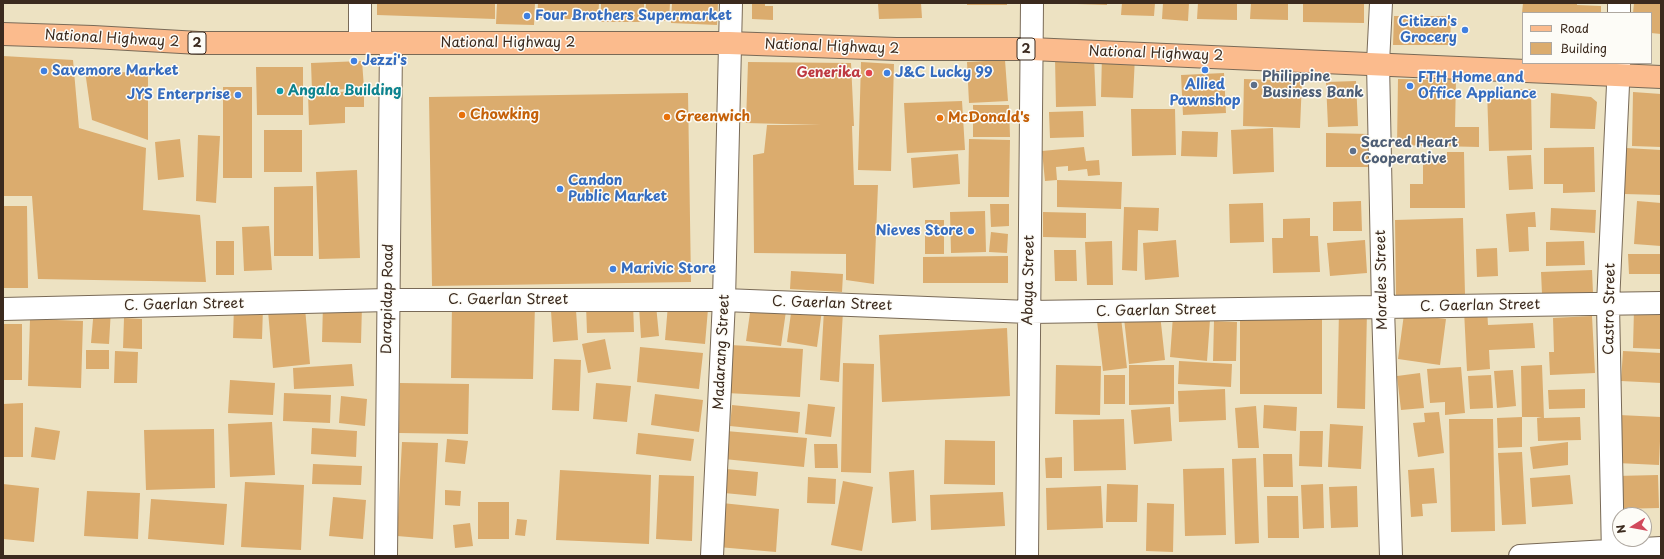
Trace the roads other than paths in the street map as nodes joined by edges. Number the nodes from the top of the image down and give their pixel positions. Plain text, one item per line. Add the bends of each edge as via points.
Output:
1 (360, 3) edge
2 (731, 3) edge
3 (1032, 3) edge
4 (1381, 3) edge
5 (3, 34) edge
6 (360, 43) junction
7 (391, 43) junction
8 (730, 43) junction
9 (1031, 49) junction
10 (1378, 63) junction
11 (1619, 69) edge
12 (1661, 76) edge
13 (389, 300) junction
14 (724, 300) junction
15 (1661, 303) edge
16 (1608, 304) junction
17 (1383, 308) junction
18 (3, 309) edge
19 (1029, 312) junction
20 (1661, 548) edge
21 (1613, 553) edge
22 (386, 556) edge
23 (712, 556) edge
24 (1027, 556) edge
25 (1391, 556) edge
26 (1520, 556) edge

1 - 6 street
2 - 8 street, Madarang Street
3 - 9 street, Abaya Street
4 - 10 street, Morales Street
5 - 6 main road, National Highway 2 / 2 via 199,43
6 - 7 main road, National Highway 2 / 2
7 - 8 main road, National Highway 2 / 2
7 - 13 street, Darapidap Road
8 - 9 main road, National Highway 2 / 2 via 896,49
8 - 14 street, Madarang Street
9 - 10 main road, National Highway 2 / 2
9 - 19 street, Abaya Street
10 - 11 main road, National Highway 2 / 2
10 - 17 street, Morales Street
11 - 12 main road, National Highway 2 / 2
11 - 16 street, Castro Street
13 - 14 street, C. Gaerlan Street
13 - 18 street, C. Gaerlan Street
13 - 22 street, Darapidap Road
14 - 19 street, C. Gaerlan Street
14 - 23 street, Madarang Street
15 - 16 street, C. Gaerlan Street
16 - 17 street, C. Gaerlan Street
16 - 21 street, Castro Street
17 - 19 street, C. Gaerlan Street
17 - 25 street, Morales Street
19 - 24 street, Abaya Street
20 - 21 street
21 - 26 street

